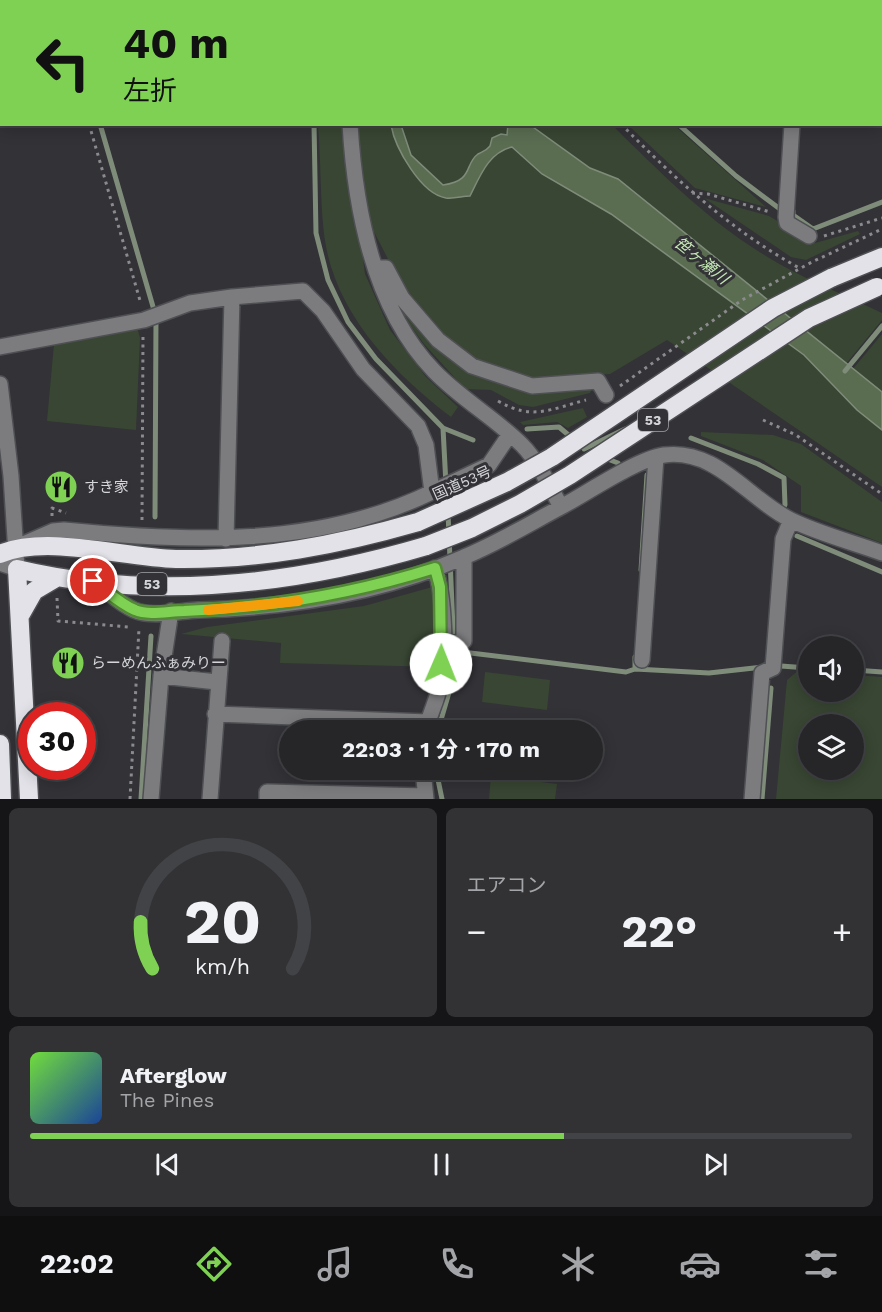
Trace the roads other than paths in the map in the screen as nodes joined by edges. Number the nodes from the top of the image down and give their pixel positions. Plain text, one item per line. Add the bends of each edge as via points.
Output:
1 (350, 126) edge
2 (792, 126) edge
3 (809, 236) road end
4 (882, 257) edge
5 (375, 268) junction
6 (879, 286) edge
7 (232, 297) junction
8 (0, 347) edge
9 (0, 384) edge
10 (606, 395) dead end
11 (510, 434) junction
12 (656, 457) junction
13 (436, 490) junction
14 (561, 507) junction
15 (791, 520) junction
16 (226, 539) junction
17 (8, 551) edge
18 (882, 553) edge
19 (450, 563) junction
20 (9, 566) edge
21 (56, 578) junction
22 (93, 581) junction
23 (171, 611) junction
24 (20, 616) junction
25 (222, 641) dead end
26 (449, 643) junction
27 (642, 660) dead end
28 (161, 676) junction
29 (217, 682) junction
30 (215, 714) junction
31 (321, 720) edge
32 (429, 720) edge
33 (0, 744) edge
34 (424, 780) edge
35 (425, 798) edge
36 (2, 799) edge
37 (29, 799) edge
38 (151, 799) edge
39 (210, 799) edge
40 (267, 799) edge
41 (752, 799) edge

1 - 5 street via 353,172
2 - 3 street via 786,217 787,223
4 - 17 highway, 国道53号 / 53, bridge via 831,278 773,309 507,483 418,522 308,550 247,558 174,559 54,546
5 - 10 street via 386,268 402,298 438,340 472,366 532,386 598,381
5 - 11 street via 398,322 433,370
6 - 22 highway, 53, bridge via 809,318 540,492 472,528 426,546 338,569 248,583
7 - 8 street
7 - 13 street via 303,291 323,311 363,369 418,426
7 - 16 street
9 - 17 street via 11,476
11 - 13 street via 489,465
11 - 14 street via 524,446
12 - 14 street
12 - 15 street via 694,456 714,465
12 - 27 street
13 - 16 street via 346,523
14 - 19 street
15 - 18 street
15 - 41 street via 783,539 773,668 762,673
16 - 17 street via 143,538 64,530
17 - 20 street
19 - 23 street via 361,590 315,599 237,609
19 - 26 street via 440,587
19 - 26 street via 464,641
20 - 21 highway, 53
20 - 24 highway
21 - 22 highway, 53
21 - 24 highway via 34,591
22 - 23 street via 135,611
23 - 28 street
24 - 37 highway
25 - 29 street
26 - 32 street
28 - 29 street
28 - 38 street
29 - 30 street
30 - 31 street
30 - 39 street
33 - 36 highway
34 - 35 street
35 - 40 street via 267,792

